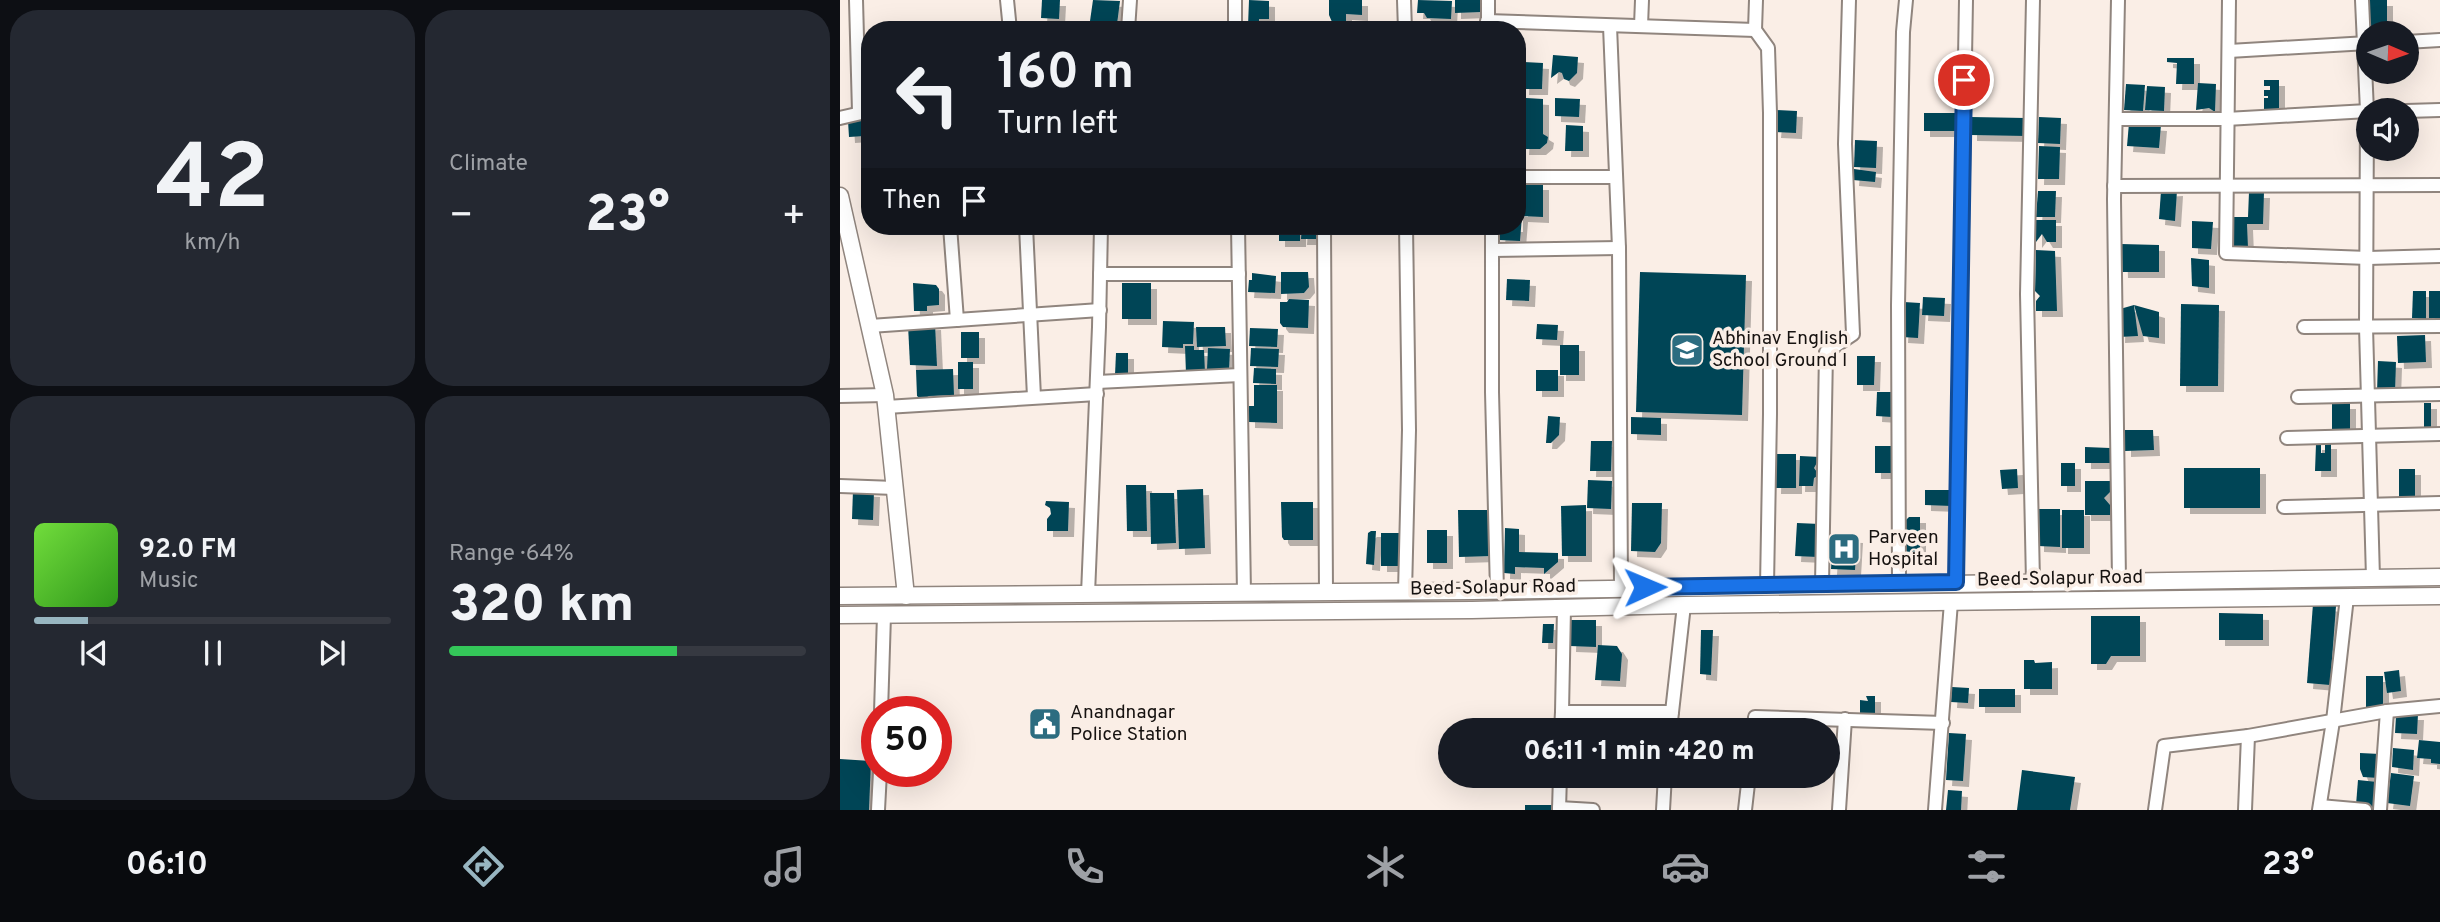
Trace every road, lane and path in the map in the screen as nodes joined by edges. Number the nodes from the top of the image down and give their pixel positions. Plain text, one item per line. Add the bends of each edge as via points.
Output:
1 (856, 0) edge
2 (1007, 0) edge
3 (1130, 0) edge
4 (1235, 0) edge
5 (1404, 0) edge
6 (1489, 0) edge
7 (1642, 0) edge
8 (1756, 0) edge
9 (1849, 0) edge
10 (1906, 0) edge
11 (1966, 0) edge
12 (2033, 0) edge
13 (2118, 0) edge
14 (2229, 0) edge
15 (2362, 0) edge
16 (1009, 21) edge
17 (1129, 21) edge
18 (1235, 21) edge
19 (1405, 21) edge
20 (1487, 21) edge
21 (2364, 21) edge
22 (1526, 25) edge
23 (1611, 26) junction
24 (1640, 26) junction
25 (1755, 30) junction
26 (861, 32) edge
27 (2440, 40) edge
28 (2419, 41) edge
29 (2356, 44) edge
30 (2229, 51) junction
31 (2440, 110) edge
32 (2419, 111) edge
33 (861, 112) edge
34 (2356, 112) edge
35 (840, 118) edge
36 (2116, 119) junction
37 (2226, 120) junction
38 (2366, 161) edge
39 (1526, 177) edge
40 (1616, 177) junction
41 (2440, 185) edge
42 (2114, 186) junction
43 (2225, 187) junction
44 (2366, 187) junction
45 (840, 196) edge
46 (843, 222) edge
47 (951, 235) edge
48 (1027, 235) edge
49 (1101, 235) edge
50 (1238, 235) edge
51 (1324, 235) edge
52 (1406, 235) edge
53 (1492, 235) edge
54 (1619, 248) junction
55 (1492, 250) junction
56 (2440, 256) edge
57 (2368, 258) junction
58 (1239, 274) junction
59 (1100, 275) junction
60 (1100, 310) junction
61 (1031, 314) junction
62 (957, 320) junction
63 (870, 326) junction
64 (2440, 326) edge
65 (2304, 327) dead end
66 (2366, 327) junction
67 (1240, 375) junction
68 (1097, 388) junction
69 (2440, 394) edge
70 (840, 396) edge
71 (2368, 396) junction
72 (1034, 397) junction
73 (2298, 397) dead end
74 (886, 401) junction
75 (2440, 434) edge
76 (2369, 436) junction
77 (2287, 439) dead end
78 (840, 486) edge
79 (895, 488) junction
80 (2440, 503) edge
81 (2371, 505) junction
82 (2284, 507) dead end
83 (2440, 577) edge
84 (2373, 578) junction
85 (2119, 581) junction
86 (1956, 582) junction
87 (2033, 582) junction
88 (1899, 583) junction
89 (1822, 585) junction
90 (1767, 586) junction
91 (1621, 588) junction
92 (1497, 591) junction
93 (1326, 592) junction
94 (1405, 592) junction
95 (1244, 593) junction
96 (1088, 594) junction
97 (840, 596) edge
98 (906, 596) junction
99 (2440, 596) edge
100 (2347, 597) junction
101 (1951, 602) junction
102 (1684, 605) junction
103 (1564, 608) junction
104 (840, 615) edge
105 (884, 615) junction
106 (881, 696) edge
107 (2440, 706) edge
108 (2388, 711) junction
109 (1562, 712) junction
110 (1672, 712) junction
111 (1562, 718) edge
112 (1671, 718) edge
113 (1840, 719) edge
114 (1845, 719) junction
115 (2333, 721) junction
116 (1943, 723) junction
117 (2248, 736) junction
118 (879, 787) edge
119 (1560, 788) edge
120 (1664, 788) edge
121 (1748, 788) edge
122 (2319, 808) edge
123 (1559, 809) edge
124 (878, 810) edge
125 (1593, 810) edge
126 (1663, 810) edge
127 (1745, 810) edge
128 (1839, 810) edge
129 (1935, 810) edge
130 (2155, 810) edge
131 (2245, 810) edge
132 (2365, 810) edge
133 (2380, 810) edge

1 - 26 street
2 - 16 street
3 - 17 street
4 - 18 street
5 - 19 street
6 - 20 street
7 - 24 street
8 - 25 street
9 - 89 street via 1845,144 1853,334 1826,352
10 - 88 street via 1898,291
11 - 86 street
12 - 87 street via 2027,294
13 - 36 street
14 - 30 street
15 - 21 street
22 - 23 street
23 - 24 street
23 - 40 street
24 - 25 street
25 - 90 street via 1768,48 1770,113
27 - 28 street
29 - 30 street
30 - 37 street
31 - 32 street
33 - 35 street
34 - 37 street
36 - 37 street
36 - 42 street
37 - 43 street
38 - 44 street
39 - 40 street
40 - 54 street
41 - 44 street
42 - 43 street
42 - 85 street
43 - 44 street
43 - 57 street via 2226,253
44 - 57 street
45 - 46 main road
46 - 63 main road
47 - 62 street
48 - 61 street
49 - 59 street
50 - 58 street
51 - 93 street
52 - 94 street
53 - 55 street
54 - 55 street
54 - 91 street
55 - 92 street
56 - 57 street
57 - 66 street
58 - 59 street
58 - 67 street
59 - 60 street
60 - 61 street
60 - 68 street
61 - 62 street
61 - 72 street
62 - 63 street
63 - 74 main road
64 - 66 street
65 - 66 street
66 - 71 street
67 - 68 street
67 - 95 street
68 - 72 street
68 - 96 street
69 - 71 street
70 - 74 street
71 - 73 street
71 - 76 street
72 - 74 street
74 - 79 main road
75 - 76 street
76 - 77 street
76 - 81 street
78 - 79 street
79 - 98 main road
80 - 81 street
81 - 82 street
81 - 84 street
83 - 84 main road, Beed-Solapur Road
84 - 85 main road, Beed-Solapur Road
85 - 87 main road, Beed-Solapur Road
86 - 87 main road, Beed-Solapur Road
86 - 88 main road, Beed-Solapur Road
88 - 89 main road, Beed-Solapur Road
89 - 90 main road, Beed-Solapur Road
90 - 91 main road, Beed-Solapur Road
91 - 92 main road, Beed-Solapur Road
92 - 94 main road, Beed-Solapur Road
93 - 94 main road, Beed-Solapur Road
93 - 95 main road, Beed-Solapur Road
95 - 96 main road, Beed-Solapur Road
96 - 98 main road, Beed-Solapur Road
97 - 98 main road, Beed-Solapur Road
99 - 100 main road, Beed-Solapur Road
100 - 101 main road, Beed-Solapur Road
100 - 115 street
101 - 102 main road, Beed-Solapur Road
101 - 116 street
102 - 103 main road, Beed-Solapur Road
102 - 110 street
103 - 105 main road, Beed-Solapur Road
103 - 109 street
104 - 105 main road, Beed-Solapur Road
105 - 106 street
107 - 108 street
108 - 115 street
108 - 133 street
109 - 110 street
109 - 111 street
110 - 112 street
113 - 114 street
114 - 116 street
114 - 128 street
115 - 117 street
115 - 122 street
116 - 129 street
117 - 130 street via 2164,746
117 - 131 street
118 - 124 street
119 - 123 street
120 - 126 street
121 - 127 street
122 - 132 street
123 - 125 street

